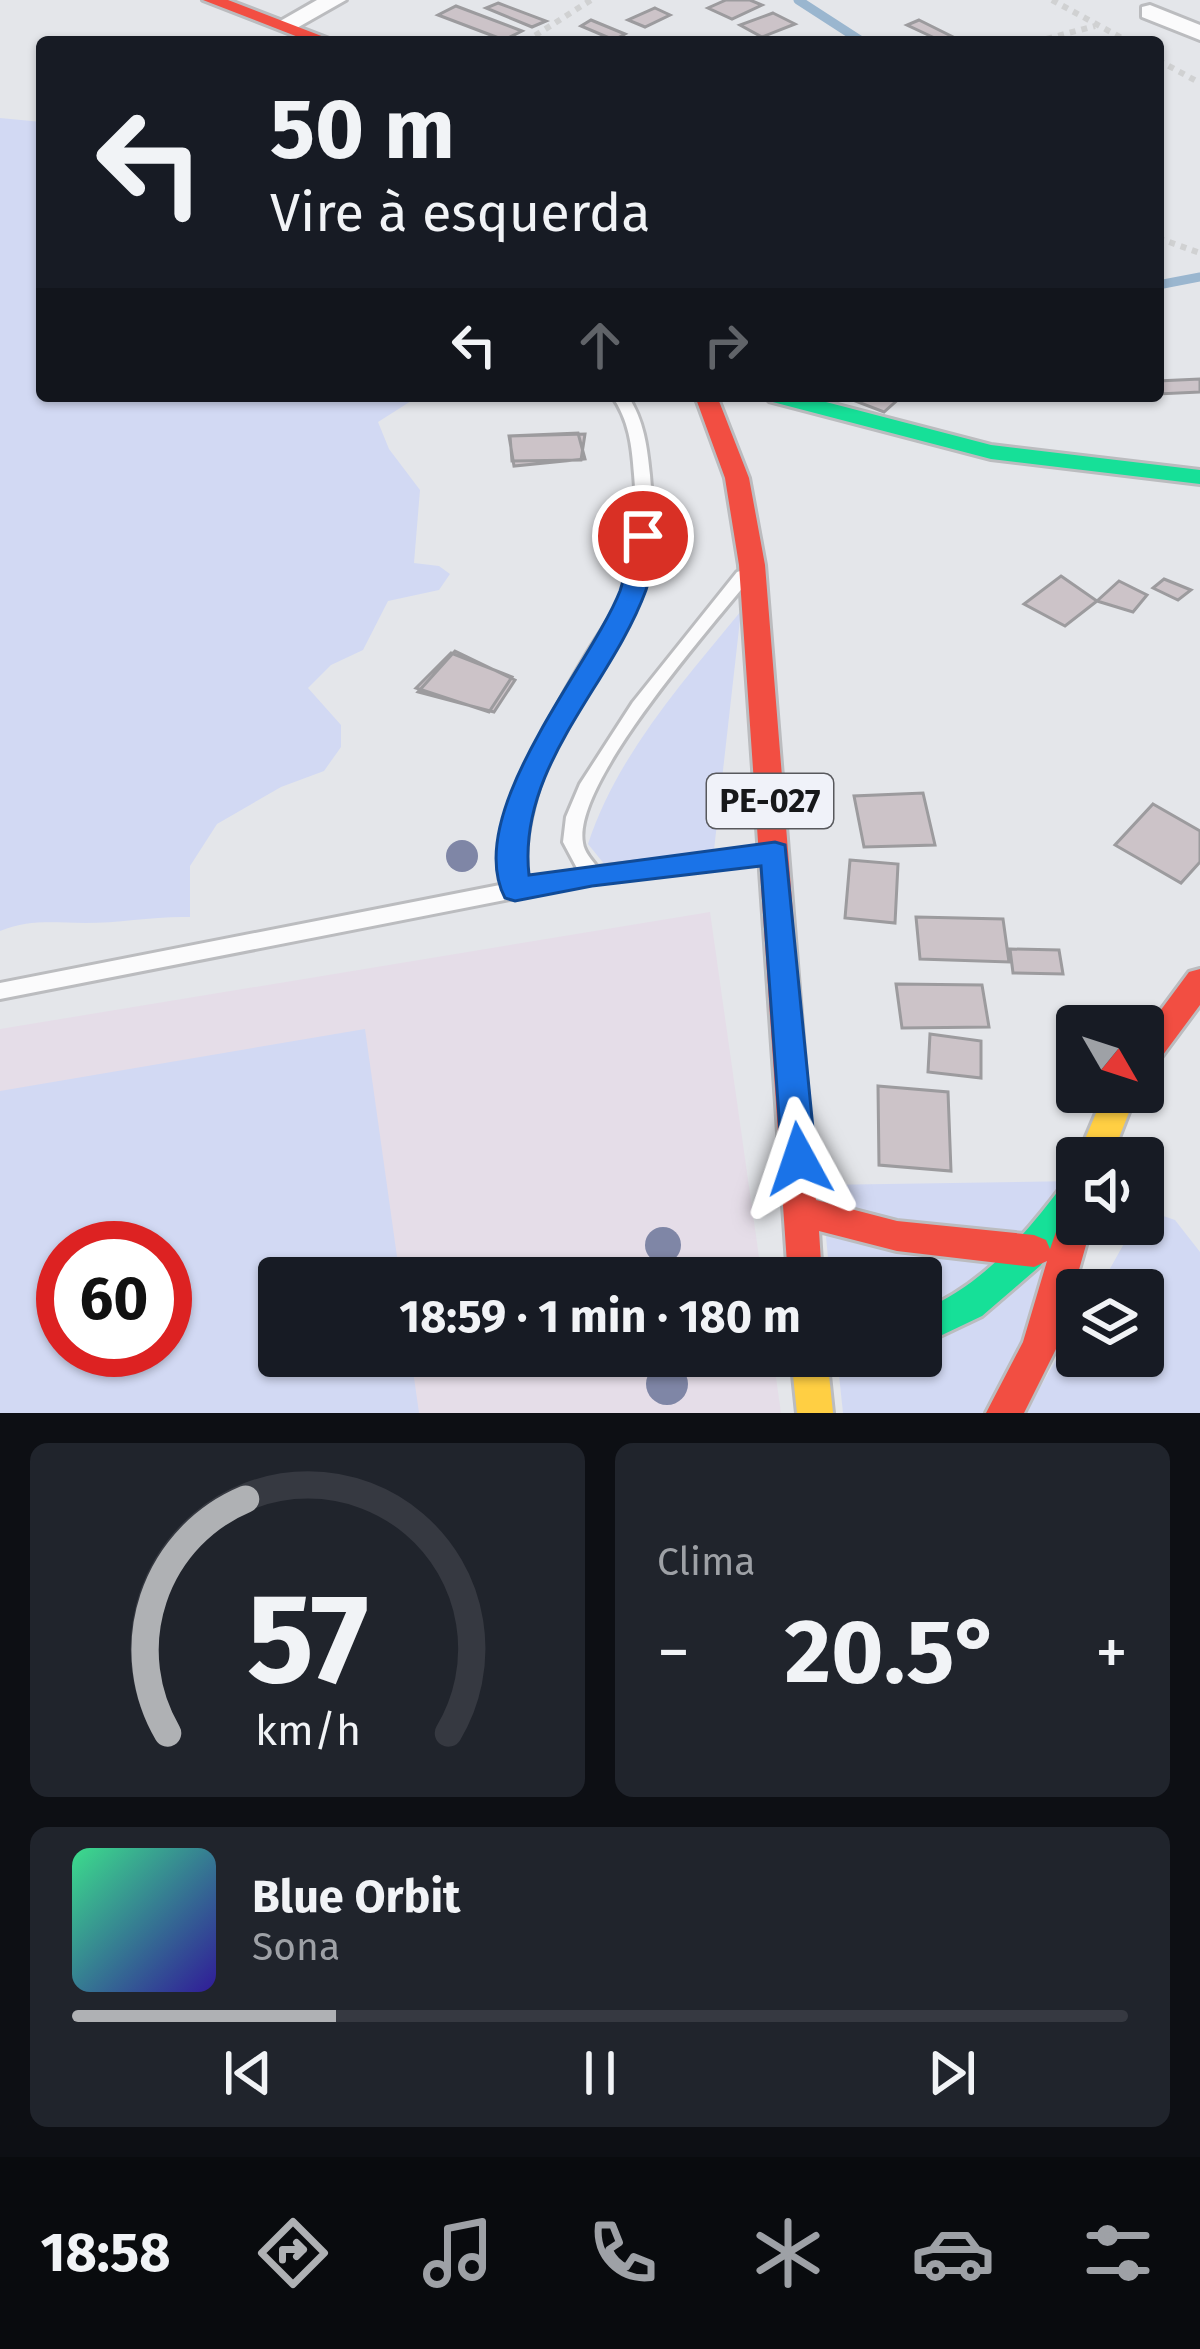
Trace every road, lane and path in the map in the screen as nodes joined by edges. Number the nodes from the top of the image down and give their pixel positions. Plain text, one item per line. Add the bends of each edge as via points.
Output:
1 (212, 0) edge
2 (335, 0) edge
3 (591, 0) edge
4 (1052, 0) edge
5 (1150, 12) dead end
6 (286, 24) junction
7 (1097, 26) junction
8 (1200, 33) edge
9 (314, 36) edge
10 (534, 36) edge
11 (1058, 36) edge
12 (1117, 36) edge
13 (1164, 63) edge
14 (1200, 83) edge
15 (1164, 240) edge
16 (1200, 253) edge
17 (624, 402) edge
18 (709, 402) edge
19 (798, 402) edge
20 (1200, 477) edge
21 (749, 567) junction
22 (775, 853) junction
23 (592, 874) junction
24 (515, 890) junction
25 (1200, 981) edge
26 (0, 991) edge
27 (1164, 1030) edge
28 (802, 1212) junction
29 (1056, 1221) edge
30 (1069, 1245) edge
31 (1034, 1251) junction
32 (804, 1257) edge
33 (942, 1321) edge
34 (811, 1377) edge
35 (815, 1413) edge
36 (1004, 1413) edge

1 - 6 main road
2 - 6 street
3 - 10 path
4 - 7 path
5 - 8 street
6 - 9 main road
7 - 11 path
7 - 12 path
13 - 14 path
15 - 16 path
17 - 24 lane via 640,442 640,568 518,809
18 - 21 main road, PE-027 via 741,488
19 - 20 main road via 991,452
21 - 22 main road, PE-027
21 - 23 lane via 585,790 573,843
22 - 23 lane
22 - 28 main road, PE-027
23 - 24 lane
24 - 26 lane
25 - 27 main road
28 - 31 main road via 897,1236
28 - 32 main road, PE-027
29 - 31 main road
30 - 36 main road via 1039,1347
31 - 33 main road via 994,1292
34 - 35 main road

